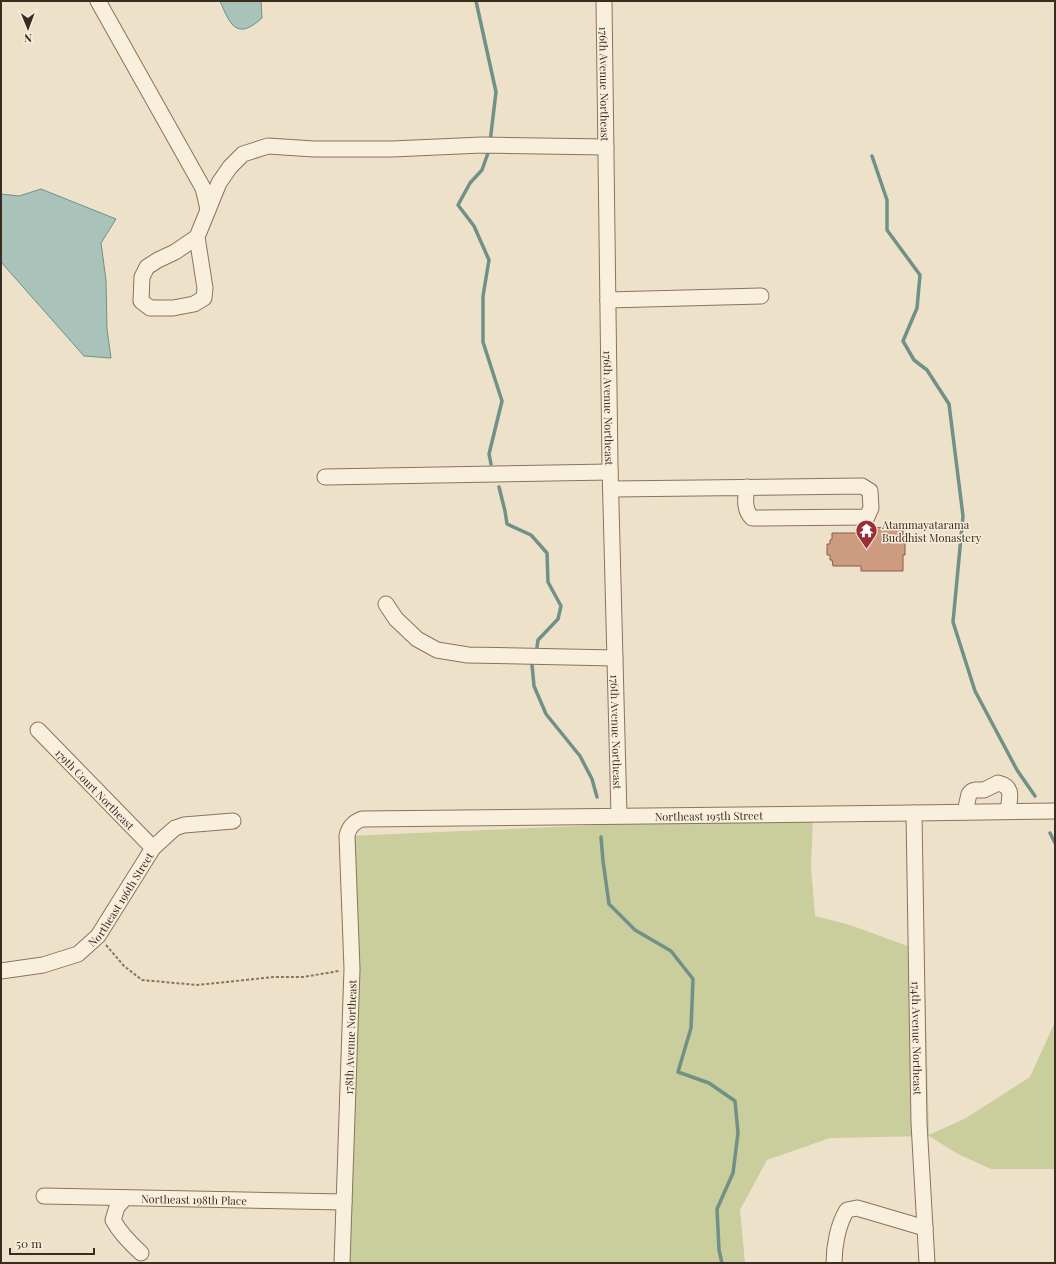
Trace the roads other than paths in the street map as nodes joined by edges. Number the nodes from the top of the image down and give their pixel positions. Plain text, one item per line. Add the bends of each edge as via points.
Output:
1 (98, 1) edge
2 (604, 1) edge
3 (606, 147) junction
4 (208, 210) junction
5 (197, 237) junction
6 (761, 296) dead end
7 (608, 300) junction
8 (610, 472) junction
9 (325, 477) dead end
10 (747, 488) junction
11 (611, 489) junction
12 (386, 604) dead end
13 (615, 658) junction
14 (38, 730) dead end
15 (1055, 811) edge
16 (965, 812) junction
17 (1008, 812) junction
18 (914, 813) junction
19 (619, 816) junction
20 (362, 819) joint
21 (233, 821) dead end
22 (153, 848) junction
23 (1, 971) edge
24 (44, 1196) dead end
25 (125, 1198) junction
26 (344, 1202) junction
27 (925, 1228) junction
28 (141, 1253) dead end
29 (342, 1263) edge
30 (834, 1263) edge
31 (927, 1263) edge

1 - 4 street via 203,188
2 - 3 street, 176th Avenue Northeast
3 - 4 street via 482,145 314,149 268,146 243,154 230,167 219,183
3 - 7 street, 176th Avenue Northeast
4 - 5 street
5 - 5 street via 206,288 204,298 194,304 173,308 150,308 141,301 142,277 147,267
6 - 7 street
7 - 8 street, 176th Avenue Northeast
8 - 9 street
8 - 11 street, 176th Avenue Northeast
10 - 10 street via 862,486 870,491 872,508 867,517 752,518 746,507
10 - 11 street
11 - 13 street, 176th Avenue Northeast
12 - 13 street via 396,619 417,639 437,650 468,655
13 - 19 street, 176th Avenue Northeast
14 - 22 street, 179th Court Northeast
15 - 17 street, Northeast 195th Street
16 - 17 street, Northeast 195th Street
16 - 17 street via 972,791 984,790 998,784 1006,787 1010,795
16 - 18 street, Northeast 195th Street
18 - 19 street, Northeast 195th Street
18 - 27 street, 174th Avenue Northeast via 919,1124
19 - 20 street, Northeast 195th Street
20 - 26 street, 178th Avenue Northeast via 351,825 347,836 352,968
21 - 22 street, Northeast 196th Street via 184,825 176,828
22 - 23 street, Northeast 196th Street via 98,936 78,954 43,965
24 - 25 street, Northeast 198th Place
25 - 26 street, Northeast 198th Place
25 - 28 street via 117,1207 113,1220 118,1229
26 - 29 street, 178th Avenue Northeast
27 - 30 street via 857,1208 847,1210 842,1217
27 - 31 street, 174th Avenue Northeast

